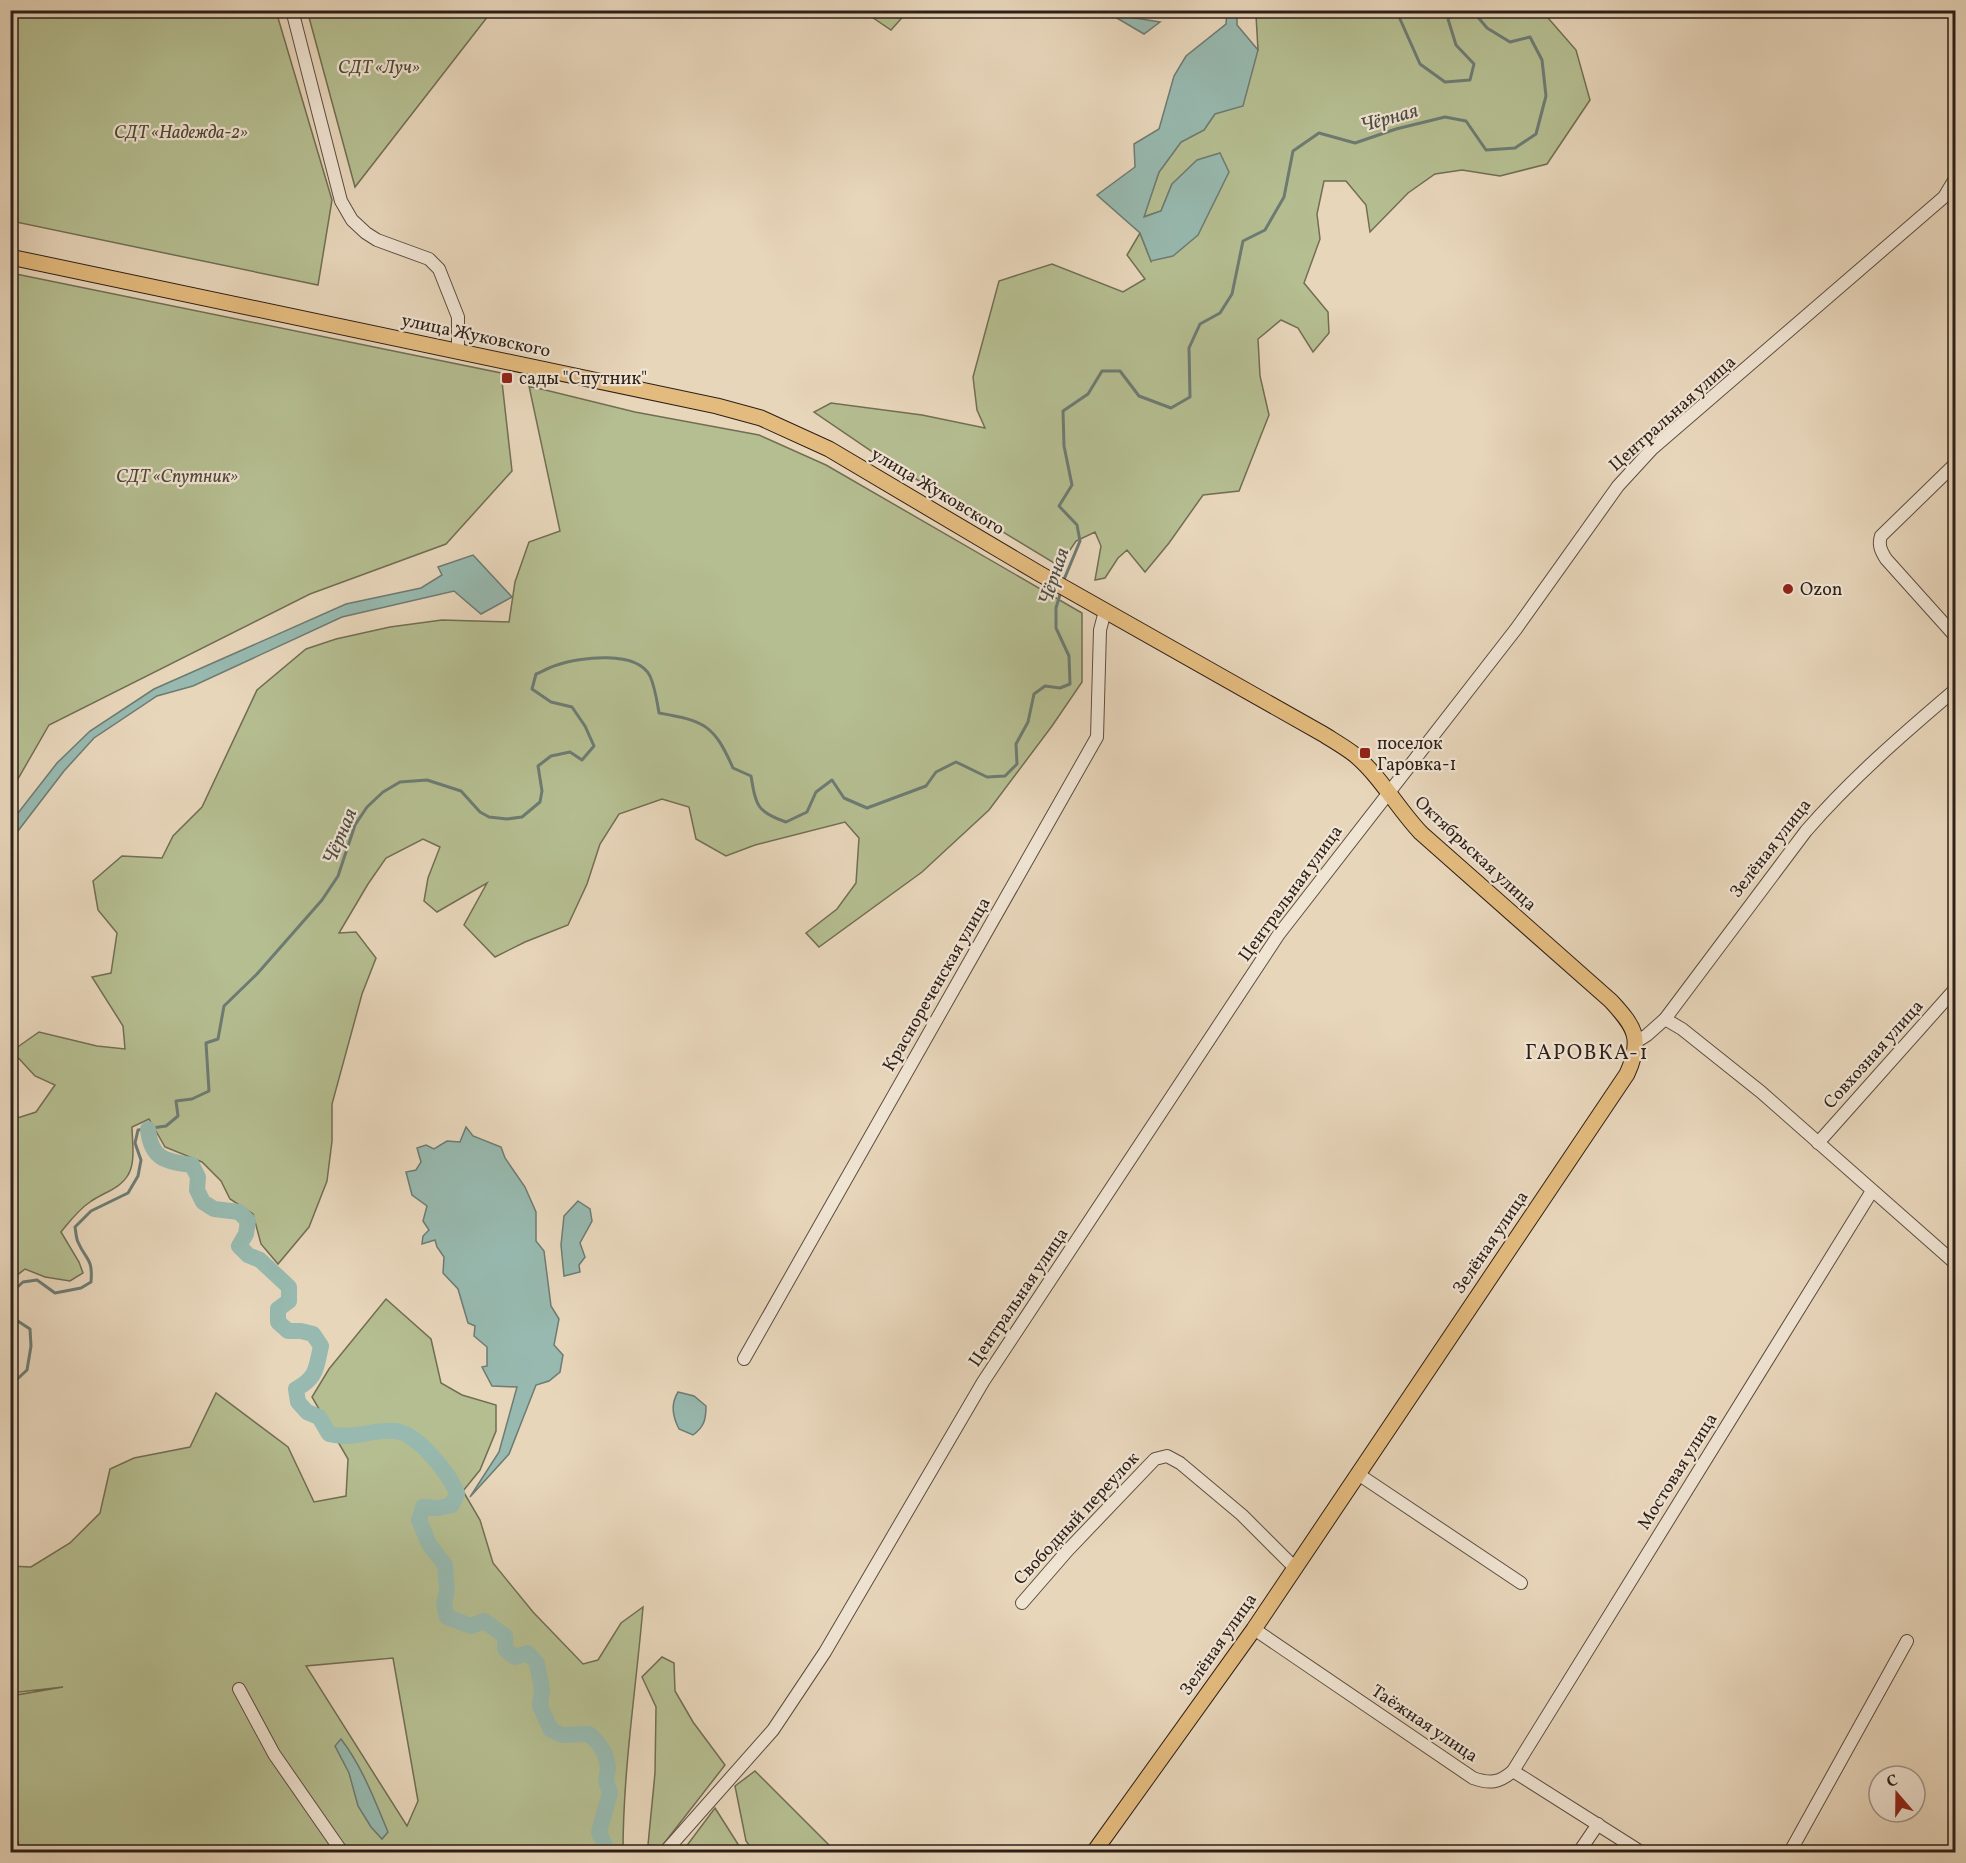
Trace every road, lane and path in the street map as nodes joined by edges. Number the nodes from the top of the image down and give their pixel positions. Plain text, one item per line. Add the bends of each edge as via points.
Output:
1 (292, 10) edge
2 (1956, 177) edge
3 (10, 257) edge
4 (458, 351) junction
5 (1956, 463) edge
6 (1087, 601) joint
7 (1105, 611) junction
8 (1956, 637) edge
9 (1956, 689) edge
10 (1389, 794) junction
11 (1956, 988) edge
12 (1665, 1018) junction
13 (1635, 1042) junction
14 (1818, 1143) junction
15 (1872, 1191) junction
16 (1956, 1264) edge
17 (744, 1359) dead end
18 (1358, 1474) junction
19 (1295, 1568) junction
20 (1521, 1583) dead end
21 (1022, 1603) dead end
22 (1254, 1629) junction
23 (1907, 1641) dead end
24 (239, 1689) dead end
25 (1513, 1771) junction
26 (1598, 1824) junction
27 (342, 1852) edge
28 (665, 1852) edge
29 (1094, 1852) edge
30 (1579, 1852) edge
31 (1641, 1852) edge
32 (1790, 1852) edge

1 - 4 street via 341,201 352,220 366,233 429,259 439,269 458,317
2 - 10 street, Центральная улица via 1944,197 1635,466
3 - 4 main road, улица Жуковского
4 - 6 main road, улица Жуковского via 760,418 829,449
5 - 8 street via 1879,541 1886,559
6 - 7 main road, Октябрьская улица
7 - 10 main road, Октябрьская улица via 1323,734 1354,754
7 - 17 street, Краснореченская улица via 1100,630 1097,737
9 - 12 street, Зелёная улица via 1830,803
10 - 13 main road, Октябрьская улица via 1421,833 1611,1000 1625,1016
10 - 28 street, Центральная улица via 1279,934 983,1382 825,1652 773,1730
11 - 14 street, Совхозная улица
12 - 13 street, Зелёная улица
12 - 14 street via 1742,1077
13 - 18 main road, Зелёная улица via 1635,1056 1627,1074
14 - 15 street
15 - 16 street
15 - 25 street, Мостовая улица
18 - 19 main road, Зелёная улица
18 - 20 street
19 - 21 street, Свободный переулок via 1242,1515 1167,1456 1155,1459
19 - 22 main road, Зелёная улица
22 - 25 street, Таёжная улица via 1473,1778 1494,1783
22 - 29 main road, Зелёная улица
23 - 32 street
24 - 27 street via 274,1754
25 - 26 street
26 - 30 street
26 - 31 street

